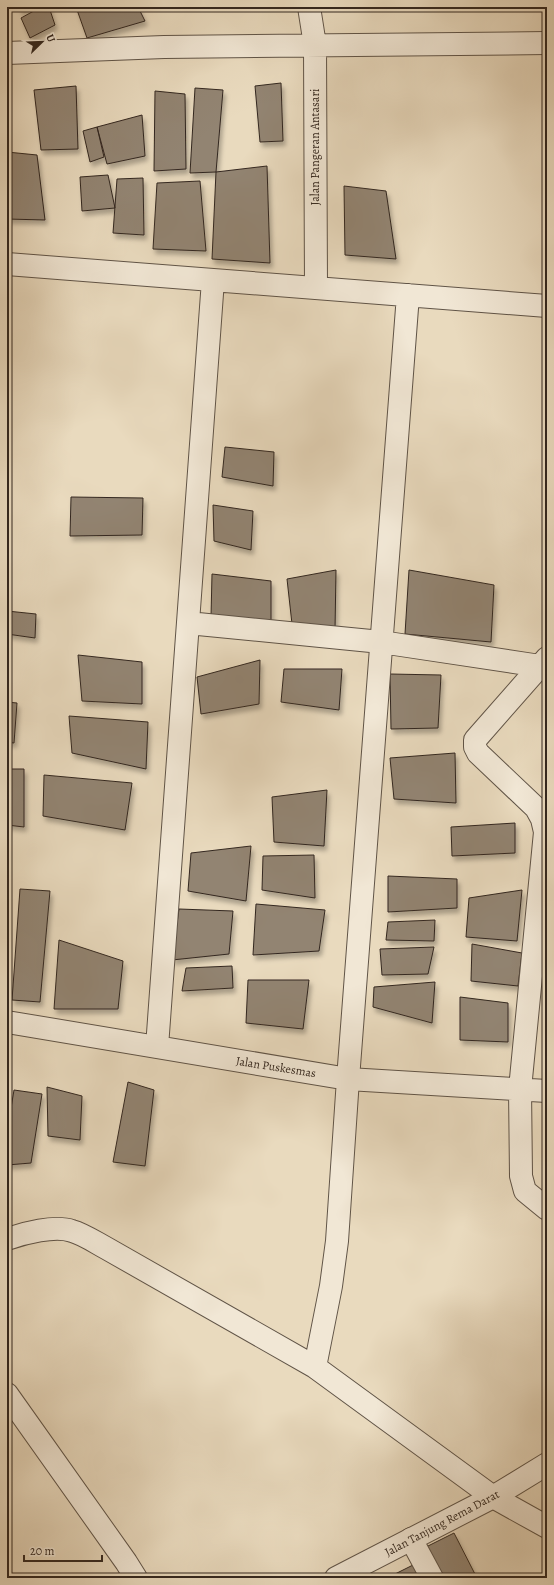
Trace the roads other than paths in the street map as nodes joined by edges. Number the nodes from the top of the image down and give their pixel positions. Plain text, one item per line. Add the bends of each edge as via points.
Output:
1 (309, 7) edge
2 (547, 42) edge
3 (314, 45) junction
4 (7, 53) edge
5 (7, 264) edge
6 (213, 280) junction
7 (316, 288) junction
8 (408, 295) junction
9 (547, 306) edge
10 (188, 623) junction
11 (381, 642) junction
12 (544, 662) edge
13 (7, 1022) edge
14 (157, 1047) junction
15 (348, 1079) junction
16 (520, 1089) junction
17 (547, 1090) edge
18 (547, 1209) edge
19 (7, 1239) edge
20 (315, 1367) junction
21 (7, 1394) edge
22 (547, 1464) edge
23 (493, 1497) junction
24 (547, 1527) edge
25 (411, 1539) junction
26 (136, 1578) edge
27 (336, 1578) edge
28 (432, 1578) edge

1 - 3 street, Jalan Pangeran Antasari
2 - 3 street
3 - 4 street via 156,47
3 - 7 street, Jalan Pangeran Antasari
5 - 6 street
6 - 7 street
6 - 10 street
7 - 8 street
8 - 9 street
8 - 11 street
10 - 11 street
10 - 14 street
11 - 12 street
11 - 15 street
12 - 16 street via 475,740 478,753 536,808 545,832
13 - 14 street, Jalan Puskesmas
14 - 15 street, Jalan Puskesmas
15 - 16 street, Jalan Puskesmas
15 - 20 street via 337,1241
16 - 17 street, Jalan Puskesmas
16 - 18 street via 521,1176 525,1191
19 - 20 street via 37,1231 71,1230
20 - 23 street
21 - 26 street
22 - 23 street, Jalan Tanjung Rema Darat
23 - 24 street
23 - 25 street, Jalan Tanjung Rema Darat
25 - 27 street, Jalan Tanjung Rema Darat
25 - 28 street

